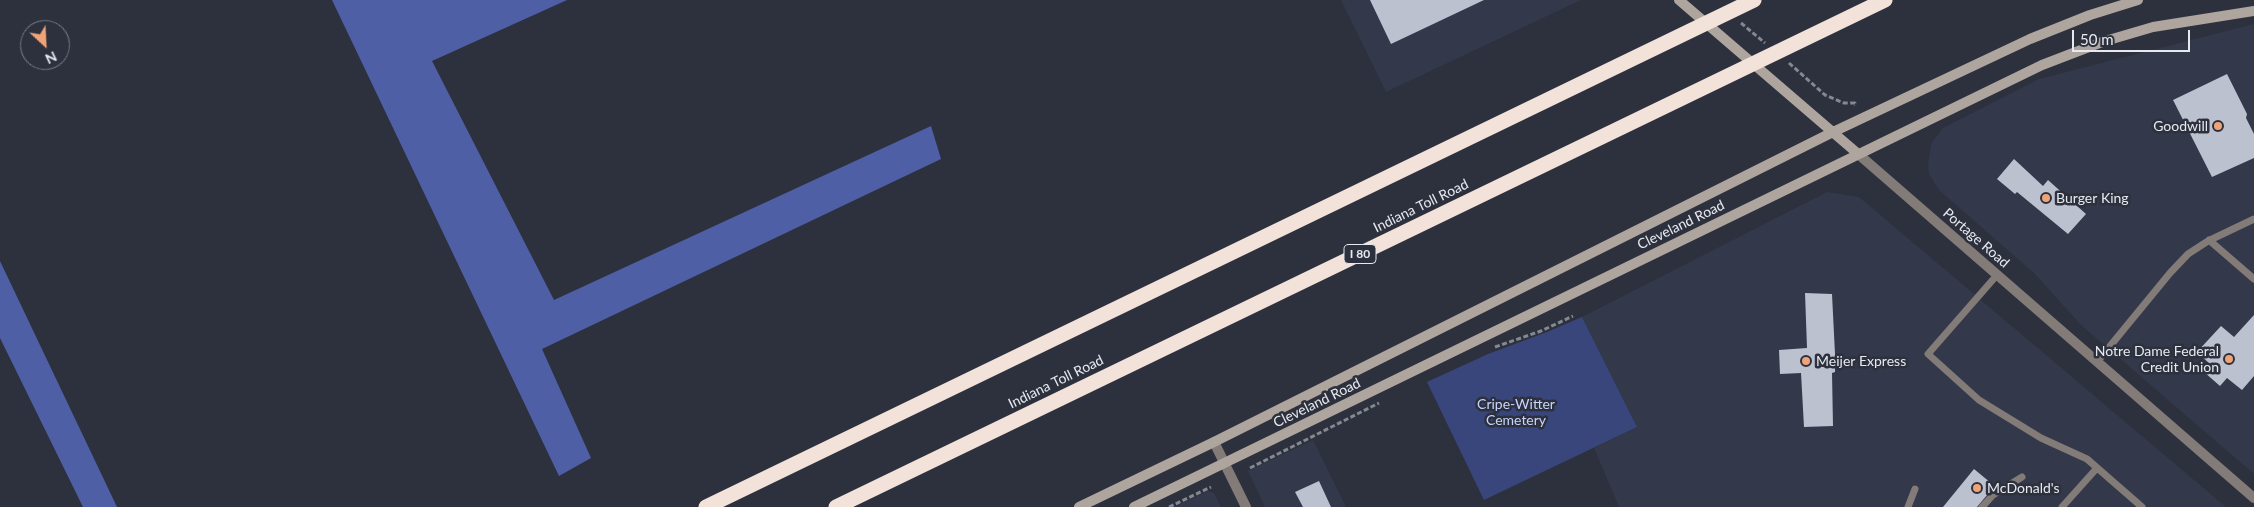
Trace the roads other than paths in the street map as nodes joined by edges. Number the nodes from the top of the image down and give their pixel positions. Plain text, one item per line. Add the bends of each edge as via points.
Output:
1 (1679, 0) edge
2 (1754, 0) edge
3 (1885, 0) edge
4 (2138, 0) edge
5 (2254, 11) edge
6 (1833, 132) junction
7 (1858, 153) junction
8 (2254, 219) edge
9 (2209, 240) junction
10 (1997, 274) junction
11 (2254, 279) edge
12 (2097, 362) junction
13 (1214, 442) junction
14 (1225, 463) junction
15 (2097, 468) junction
16 (2022, 477) dead end
17 (1915, 489) dead end
18 (2254, 498) edge
19 (2065, 506) edge
20 (706, 507) edge
21 (836, 507) edge
22 (1078, 507) edge
23 (1134, 507) edge
24 (1246, 507) edge
25 (1908, 507) edge
26 (1982, 507) edge
27 (2142, 507) edge

1 - 6 main road, Portage Road
2 - 20 highway
3 - 21 highway, Indiana Toll Road / I 80
4 - 6 main road, Cleveland Road via 2030,39
5 - 7 main road, Cleveland Road via 2152,27 2102,42 2042,65
6 - 7 main road, Portage Road
6 - 13 main road, Cleveland Road
7 - 10 street, Portage Road
7 - 14 main road, Cleveland Road
8 - 9 lane
9 - 11 lane
9 - 12 lane via 2188,254 2170,273
10 - 12 street, Portage Road
10 - 15 lane via 1928,354 1979,400 2041,438 2087,459
12 - 18 street, Portage Road
13 - 14 street
13 - 22 main road, Cleveland Road
14 - 23 main road, Cleveland Road
14 - 24 street
15 - 19 lane
15 - 27 lane
16 - 26 lane via 1993,495
17 - 25 lane

